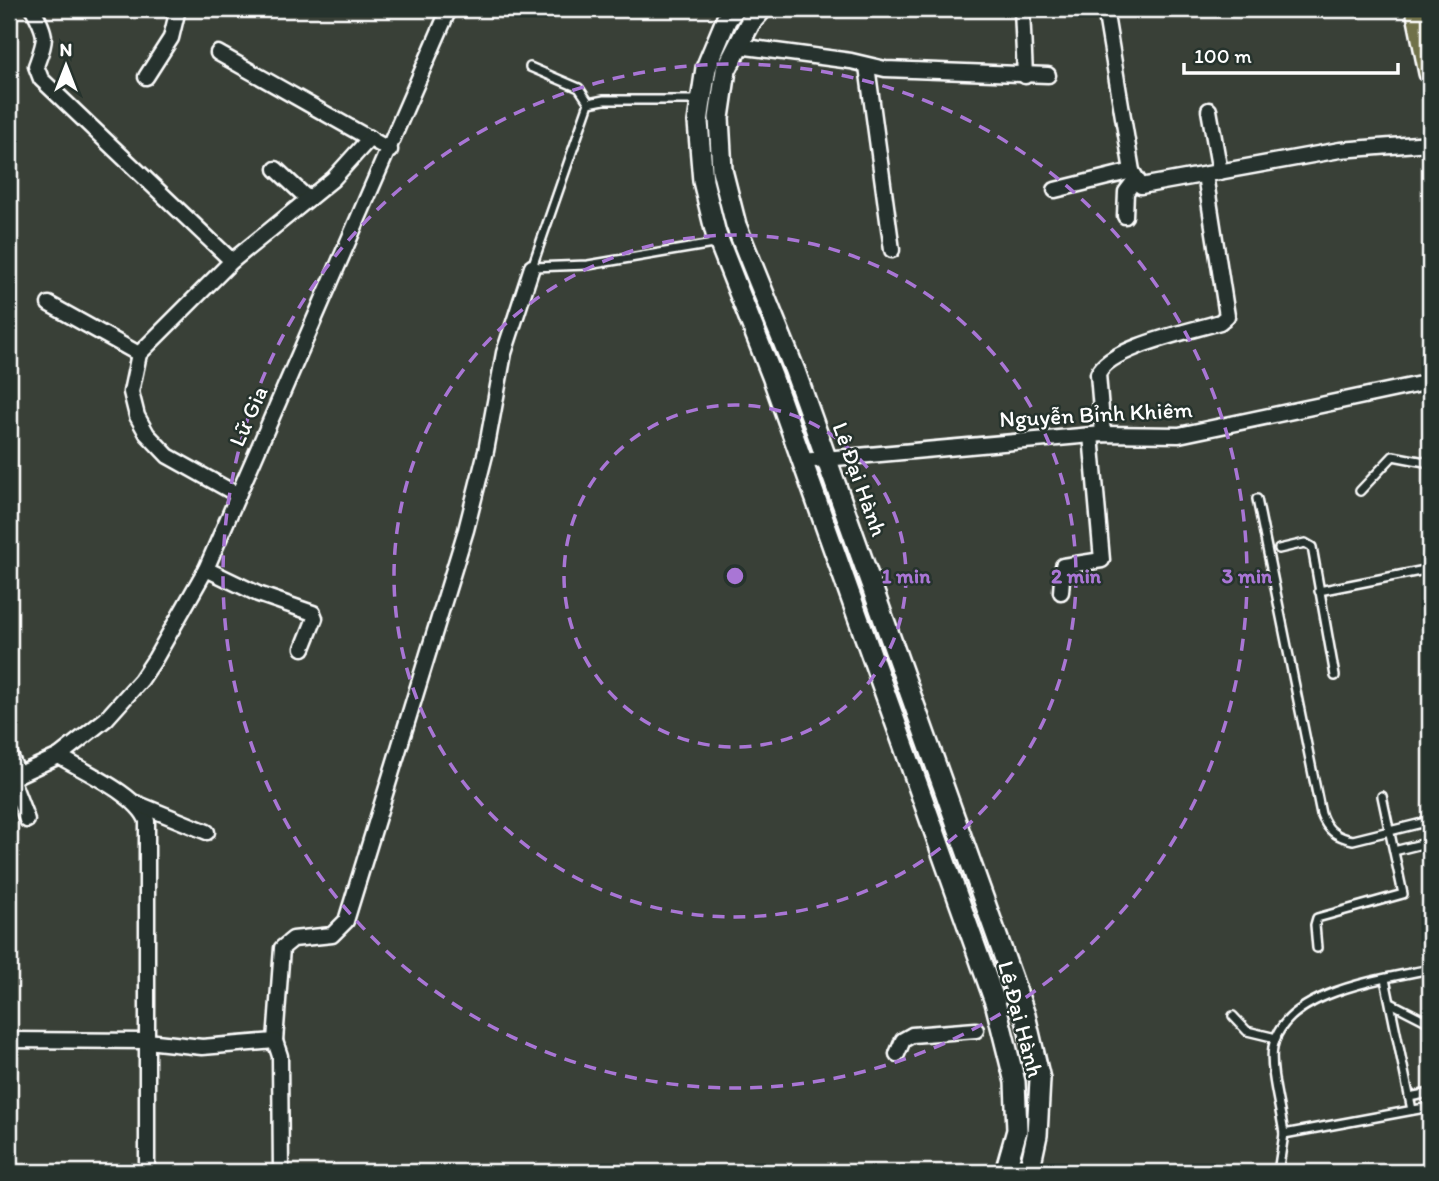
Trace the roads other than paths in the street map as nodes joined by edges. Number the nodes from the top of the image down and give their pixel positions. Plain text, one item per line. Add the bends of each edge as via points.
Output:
1 (33, 9) edge
2 (178, 9) edge
3 (449, 9) edge
4 (734, 9) edge
5 (762, 9) edge
6 (1022, 9) edge
7 (1105, 9) edge
8 (1417, 9) edge
9 (738, 46) junction
10 (218, 53) dead end
11 (530, 66) dead end
12 (867, 66) junction
13 (1430, 73) edge
14 (1048, 75) dead end
15 (1025, 76) junction
16 (146, 77) dead end
17 (701, 100) junction
18 (589, 103) junction
19 (1209, 110) dead end
20 (370, 138) junction
21 (1430, 143) edge
22 (390, 150) junction
23 (276, 169) dead end
24 (1220, 172) junction
25 (1205, 175) junction
26 (1134, 176) junction
27 (1055, 190) dead end
28 (308, 199) junction
29 (1125, 216) dead end
30 (719, 243) junction
31 (892, 250) dead end
32 (232, 261) junction
33 (532, 267) junction
34 (49, 304) dead end
35 (139, 354) junction
36 (1430, 382) edge
37 (1097, 435) junction
38 (826, 458) junction
39 (802, 461) junction
40 (1430, 463) edge
41 (1360, 491) dead end
42 (238, 495) junction
43 (1257, 499) dead end
44 (1279, 549) dead end
45 (206, 569) junction
46 (1430, 569) edge
47 (1319, 591) junction
48 (1061, 592) dead end
49 (303, 648) dead end
50 (1335, 676) dead end
51 (9, 752) edge
52 (60, 756) junction
53 (13, 778) edge
54 (1382, 796) dead end
55 (135, 803) junction
56 (27, 820) dead end
57 (1430, 821) edge
58 (1390, 831) junction
59 (207, 832) dead end
60 (1430, 842) edge
61 (1394, 851) junction
62 (1317, 948) dead end
63 (1430, 969) edge
64 (1385, 979) junction
65 (1391, 1003) junction
66 (1233, 1016) dead end
67 (1430, 1023) edge
68 (976, 1030) dead end
69 (1276, 1038) junction
70 (9, 1040) edge
71 (147, 1041) junction
72 (275, 1041) junction
73 (897, 1054) dead end
74 (1430, 1093) edge
75 (1409, 1097) junction
76 (1430, 1107) edge
77 (1412, 1110) junction
78 (1284, 1134) junction
79 (147, 1172) edge
80 (281, 1172) edge
81 (1005, 1172) edge
82 (1030, 1172) edge
83 (1278, 1172) edge

1 - 32 street via 46,36 36,66 41,79
2 - 16 street via 171,38
3 - 22 street, Lữ Gia
4 - 17 main road, Lê Đại Hành via 706,68
5 - 9 main road, Lê Đại Hành
6 - 15 street
7 - 26 street
8 - 13 main road
9 - 12 street
9 - 38 main road, Lê Đại Hành via 726,70 719,118 722,170 736,225
10 - 20 street
11 - 18 lane via 579,88
12 - 15 street
12 - 31 street
14 - 15 street
17 - 18 lane
17 - 30 main road, Lê Đại Hành via 698,121 703,181
18 - 33 lane
19 - 24 street
20 - 22 street
20 - 28 street
21 - 24 street via 1353,148
22 - 42 street, Lữ Gia
23 - 28 street
24 - 25 street
25 - 26 street via 1147,186 1138,185
25 - 37 street via 1227,316 1117,355 1102,365
26 - 27 street
26 - 29 street via 1126,192
28 - 32 street
30 - 33 lane via 588,265
30 - 39 main road, Lê Đại Hành
32 - 35 street
33 - 72 street via 503,353 486,451 463,543 346,921 332,935 293,939 282,948
34 - 35 street
35 - 42 street via 131,392 147,434 168,456
36 - 37 street, Nguyễn Bỉnh Khiêm via 1179,435
37 - 38 street, Nguyễn Bỉnh Khiêm
37 - 48 street via 1102,556 1099,562 1063,566
38 - 39 street, Nguyễn Bỉnh Khiêm
38 - 82 main road, Lê Đại Hành via 1025,1015 1040,1079
39 - 81 main road, Lê Đại Hành via 995,1002 1015,1082 1017,1130
40 - 41 lane via 1393,456
42 - 45 street, Lữ Gia
43 - 58 lane via 1326,827 1353,840
44 - 47 lane via 1309,544
45 - 49 street via 249,591 313,613
45 - 52 street, Lữ Gia via 141,680 107,719
46 - 47 lane
47 - 50 lane
51 - 53 street
52 - 53 street, Lữ Gia
52 - 55 street
53 - 56 street
54 - 58 lane
55 - 59 street
55 - 71 street via 147,821
57 - 58 lane
58 - 61 lane
60 - 61 lane
61 - 62 lane via 1403,894 1317,918
63 - 64 lane
64 - 65 lane
64 - 69 lane via 1315,999 1294,1013
65 - 67 lane
65 - 75 lane
66 - 69 lane via 1247,1031
68 - 73 street via 912,1035 903,1040
69 - 78 lane via 1273,1056
70 - 71 street
71 - 72 street via 202,1047
71 - 79 street
72 - 80 street via 280,1056
74 - 75 lane
75 - 77 lane
76 - 77 lane
77 - 78 lane
78 - 83 lane

